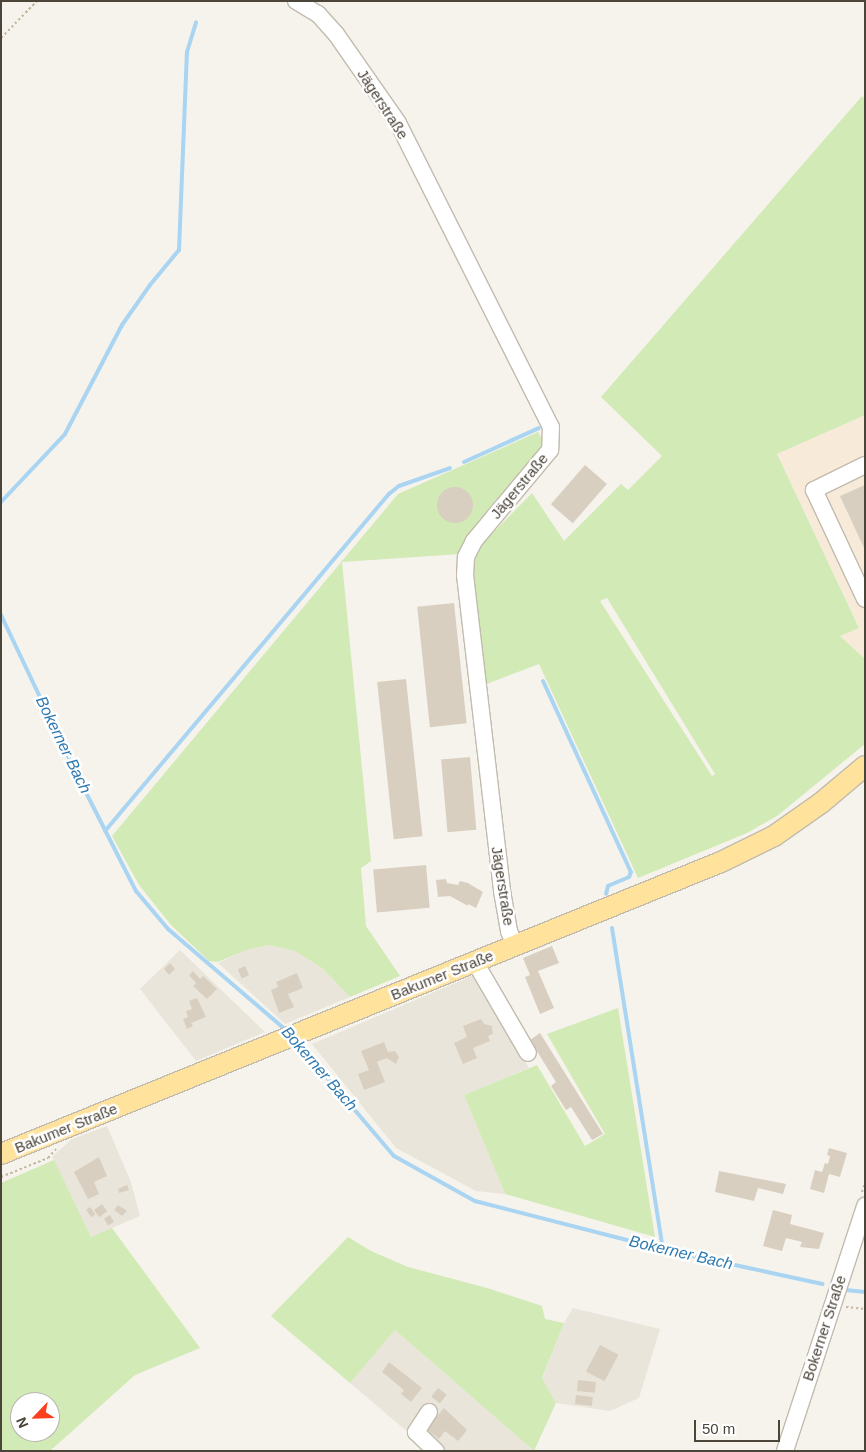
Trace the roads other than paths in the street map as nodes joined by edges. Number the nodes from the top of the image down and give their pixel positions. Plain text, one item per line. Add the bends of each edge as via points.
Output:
1 (296, 1) edge
2 (865, 465) edge
3 (865, 599) edge
4 (865, 766) edge
5 (515, 946) junction
6 (475, 962) junction
7 (528, 1053) dead end
8 (1, 1154) edge
9 (865, 1206) edge
10 (429, 1412) dead end
11 (436, 1451) edge
12 (785, 1451) edge

1 - 5 street, Jägerstraße via 318,14 336,34 398,123 551,427 550,450 474,541 466,557 465,575 502,891
2 - 3 street via 814,490
4 - 5 main road, Bakumer Straße via 774,836 722,862
5 - 6 main road, Bakumer Straße
6 - 7 street
6 - 8 main road, Bakumer Straße
9 - 12 street, Bokerner Straße
10 - 11 street via 416,1432

